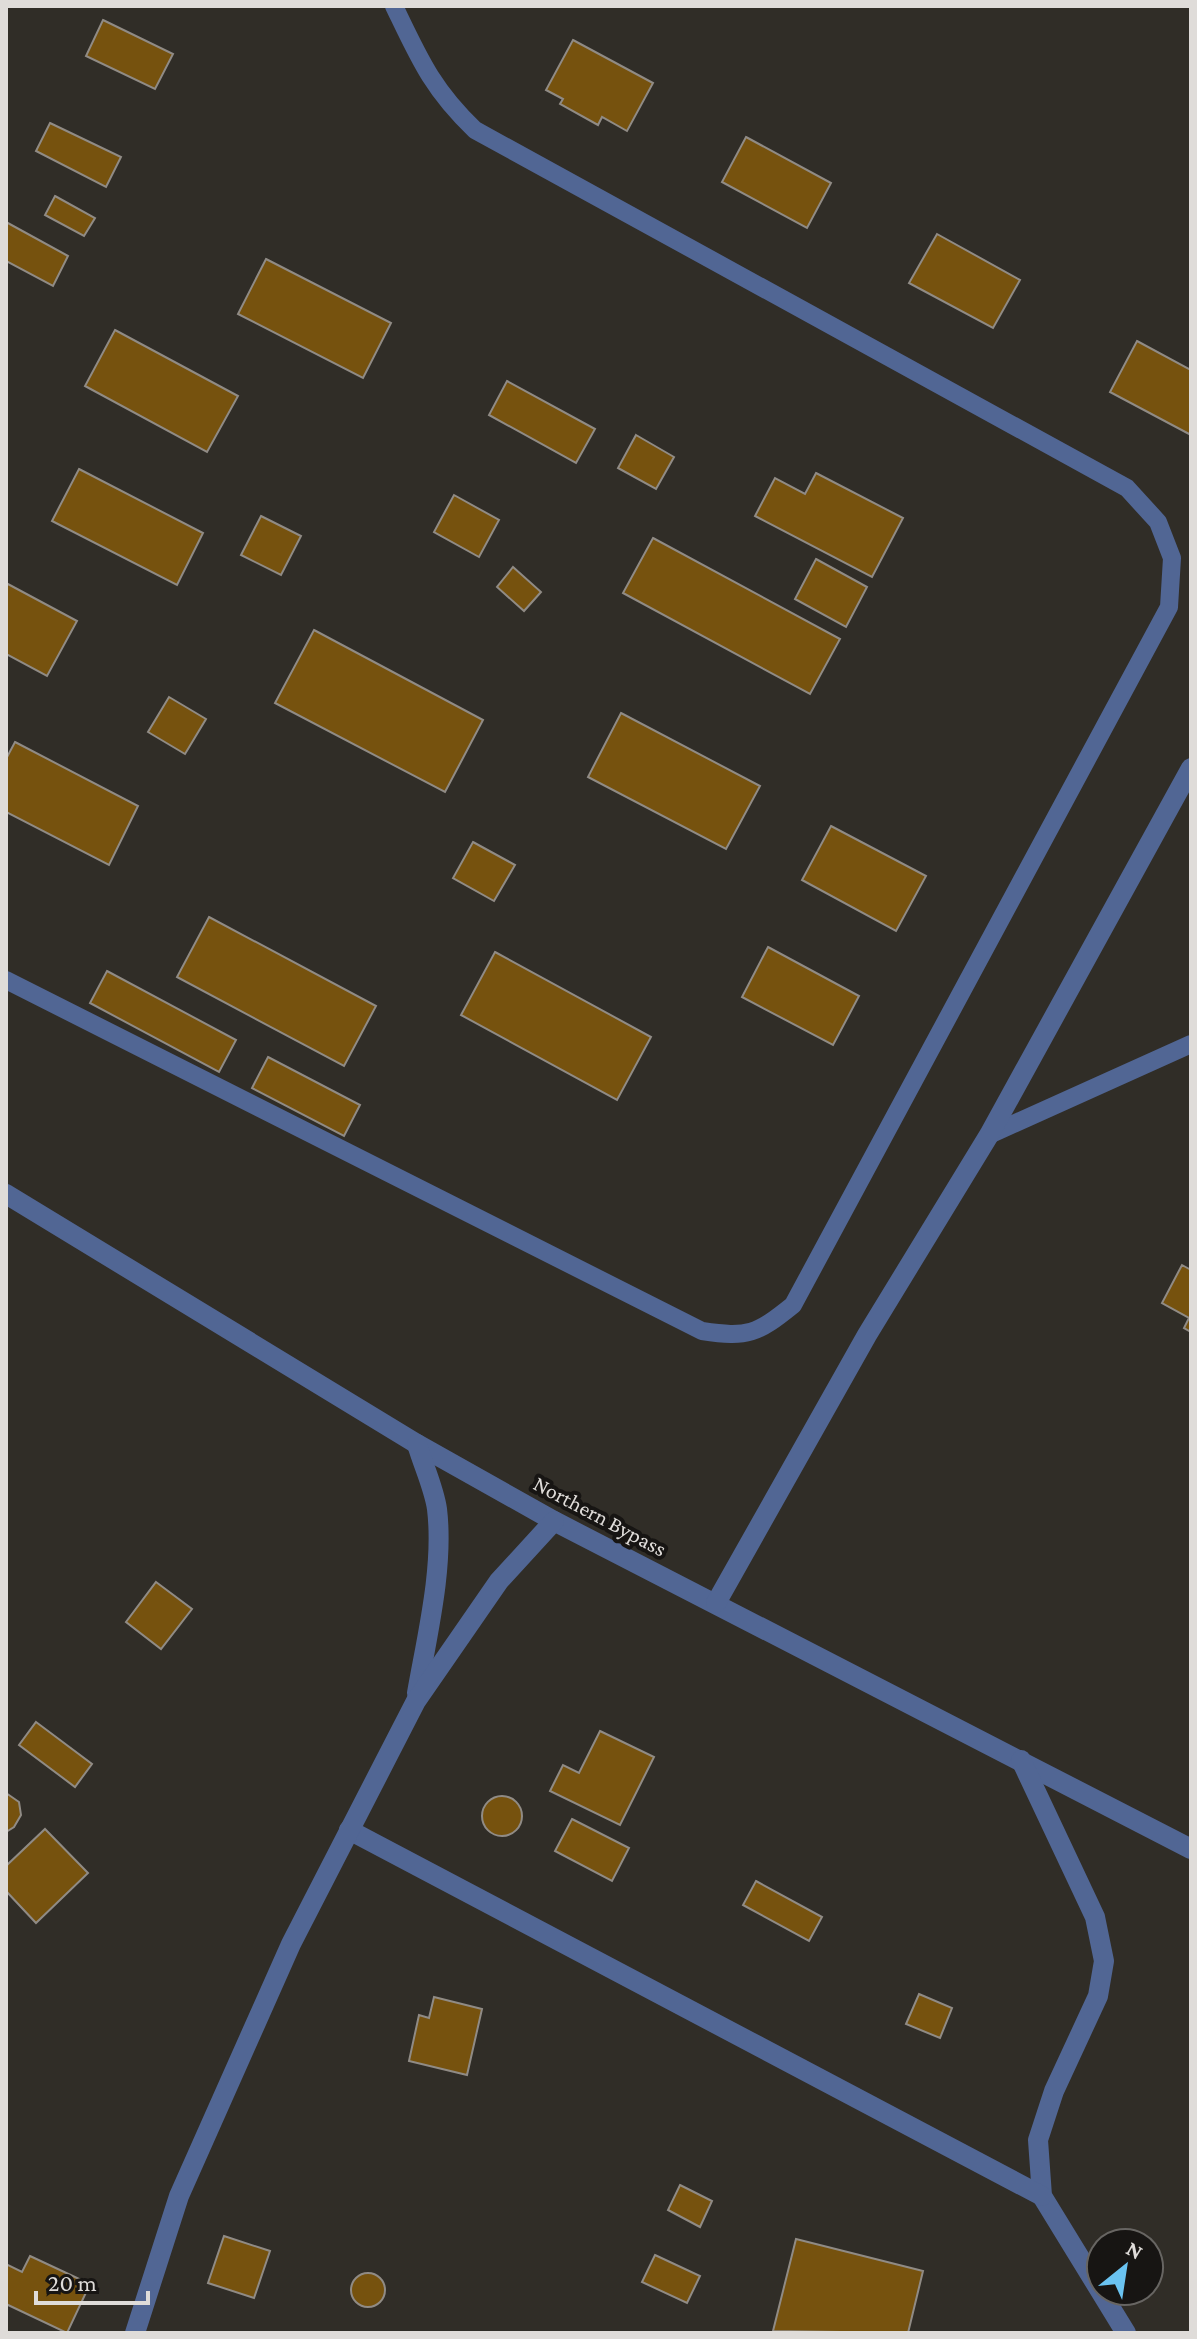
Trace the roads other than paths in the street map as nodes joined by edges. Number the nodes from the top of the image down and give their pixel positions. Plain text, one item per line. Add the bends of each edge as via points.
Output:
1 (394, 6) edge
2 (1191, 768) edge
3 (6, 980) edge
4 (1191, 1044) edge
5 (989, 1135) junction
6 (6, 1194) edge
7 (417, 1444) junction
8 (554, 1521) junction
9 (716, 1603) junction
10 (416, 1701) junction
11 (1021, 1760) junction
12 (349, 1830) junction
13 (1191, 1849) edge
14 (1042, 2196) junction
15 (135, 2333) edge
16 (1126, 2333) edge

1 - 3 lane via 425,73 475,130 1127,488 1158,522 1172,558 1169,607 793,1305 762,1329 731,1335 702,1331
2 - 5 street
4 - 5 lane
5 - 9 street via 867,1335
6 - 7 street, Northern Bypass
7 - 8 street, Northern Bypass
7 - 10 street via 437,1508 437,1553
8 - 9 street, Northern Bypass
8 - 10 street via 499,1581
9 - 11 street, Northern Bypass
10 - 12 street
11 - 13 street, Northern Bypass
11 - 14 street via 1095,1917 1104,1961 1098,1996 1054,2091 1038,2140
12 - 14 street
12 - 15 street via 291,1944 179,2196
14 - 16 street

